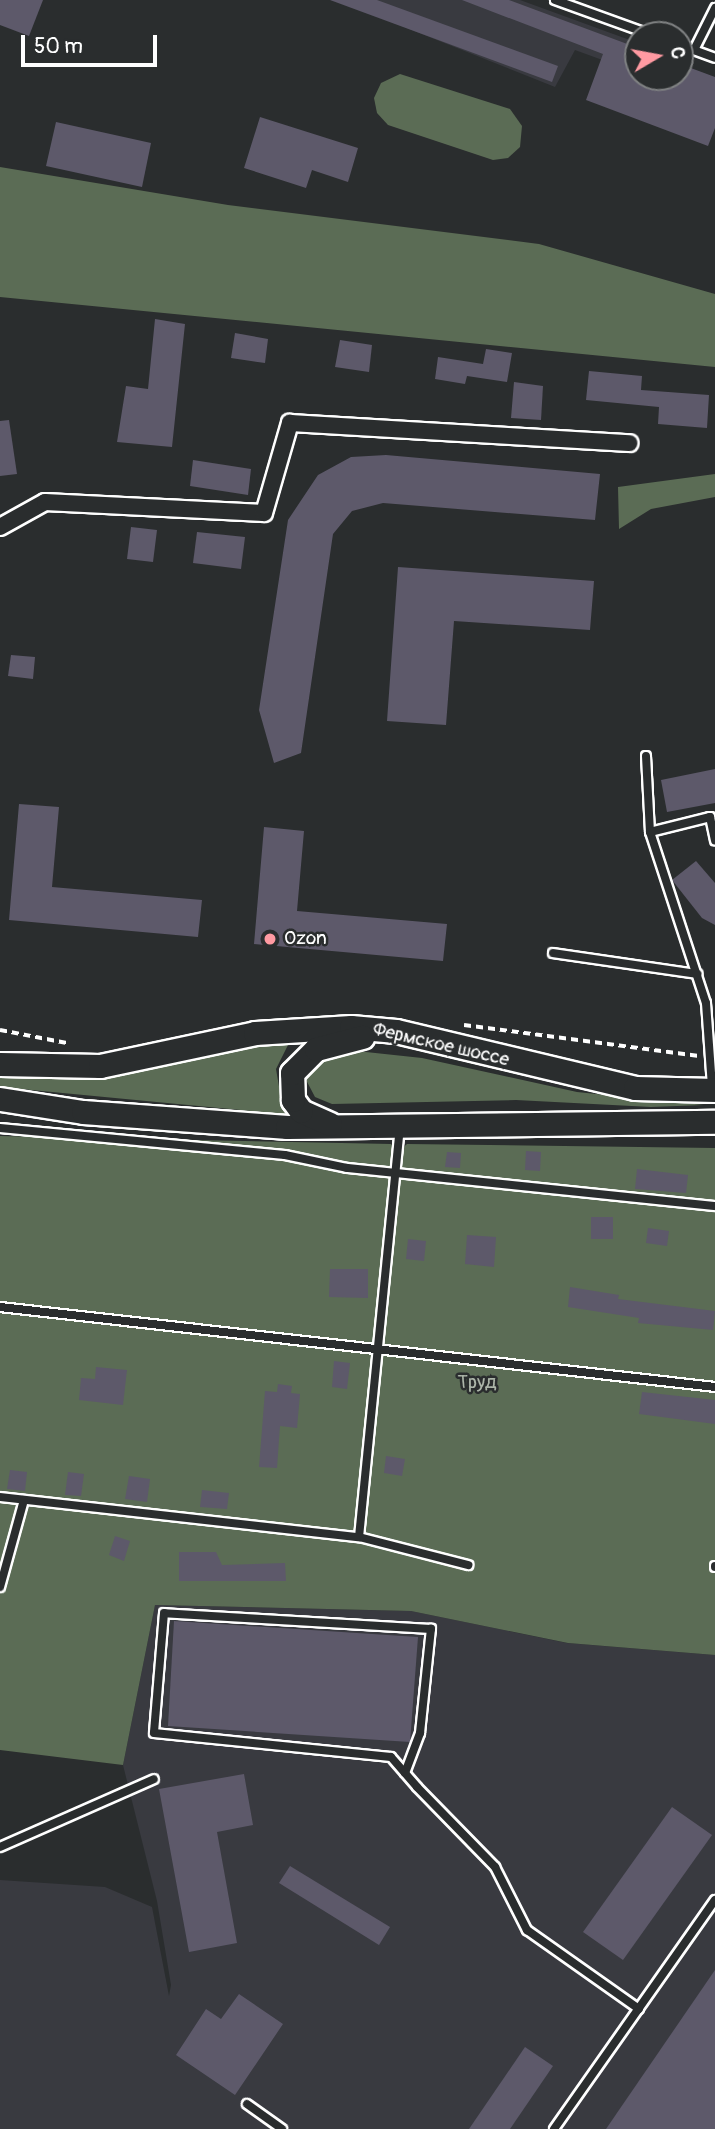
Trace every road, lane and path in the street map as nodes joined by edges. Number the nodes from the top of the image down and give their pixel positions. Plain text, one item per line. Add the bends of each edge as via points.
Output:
1 (555, 0) edge
2 (715, 8) edge
3 (624, 25) edge
4 (694, 50) joint
5 (715, 58) edge
6 (629, 443) dead end
7 (0, 527) edge
8 (646, 756) dead end
9 (650, 832) junction
10 (715, 840) edge
11 (553, 953) dead end
12 (697, 974) junction
13 (396, 1031) junction
14 (0, 1064) edge
15 (713, 1090) edge
16 (0, 1099) edge
17 (715, 1122) edge
18 (342, 1127) junction
19 (400, 1127) junction
20 (0, 1128) edge
21 (396, 1172) junction
22 (715, 1206) edge
23 (0, 1307) edge
24 (378, 1349) junction
25 (715, 1387) edge
26 (0, 1497) edge
27 (24, 1500) junction
28 (359, 1537) junction
29 (468, 1565) dead end
30 (0, 1587) edge
31 (405, 1773) junction
32 (154, 1779) dead end
33 (0, 1847) edge
34 (715, 1900) edge
35 (639, 2009) junction
36 (247, 2104) dead end
37 (282, 2129) edge
38 (554, 2129) edge

1 - 3 lane
2 - 4 lane
4 - 5 lane
6 - 7 street via 290,423 264,513 44,502
8 - 9 lane
9 - 10 lane via 710,817
9 - 12 lane
11 - 12 lane
12 - 15 lane via 706,1003
13 - 14 main road, Фермское шоссе via 311,1027 255,1033 100,1066
13 - 15 main road, Фермское шоссе via 622,1085
13 - 18 main road via 316,1049 292,1073 293,1100 301,1111
16 - 18 main road via 83,1112 287,1128
17 - 19 main road
18 - 19 main road
19 - 21 lane
20 - 21 lane via 285,1155
21 - 22 lane
21 - 24 lane
23 - 24 lane
24 - 25 lane
24 - 28 lane
26 - 27 lane
27 - 28 lane
27 - 30 lane
28 - 29 lane
31 - 31 lane via 420,1734 431,1629 164,1613 154,1733 391,1757
31 - 35 lane via 495,1867 527,1930
32 - 33 lane
34 - 35 lane
35 - 38 lane
36 - 37 lane

